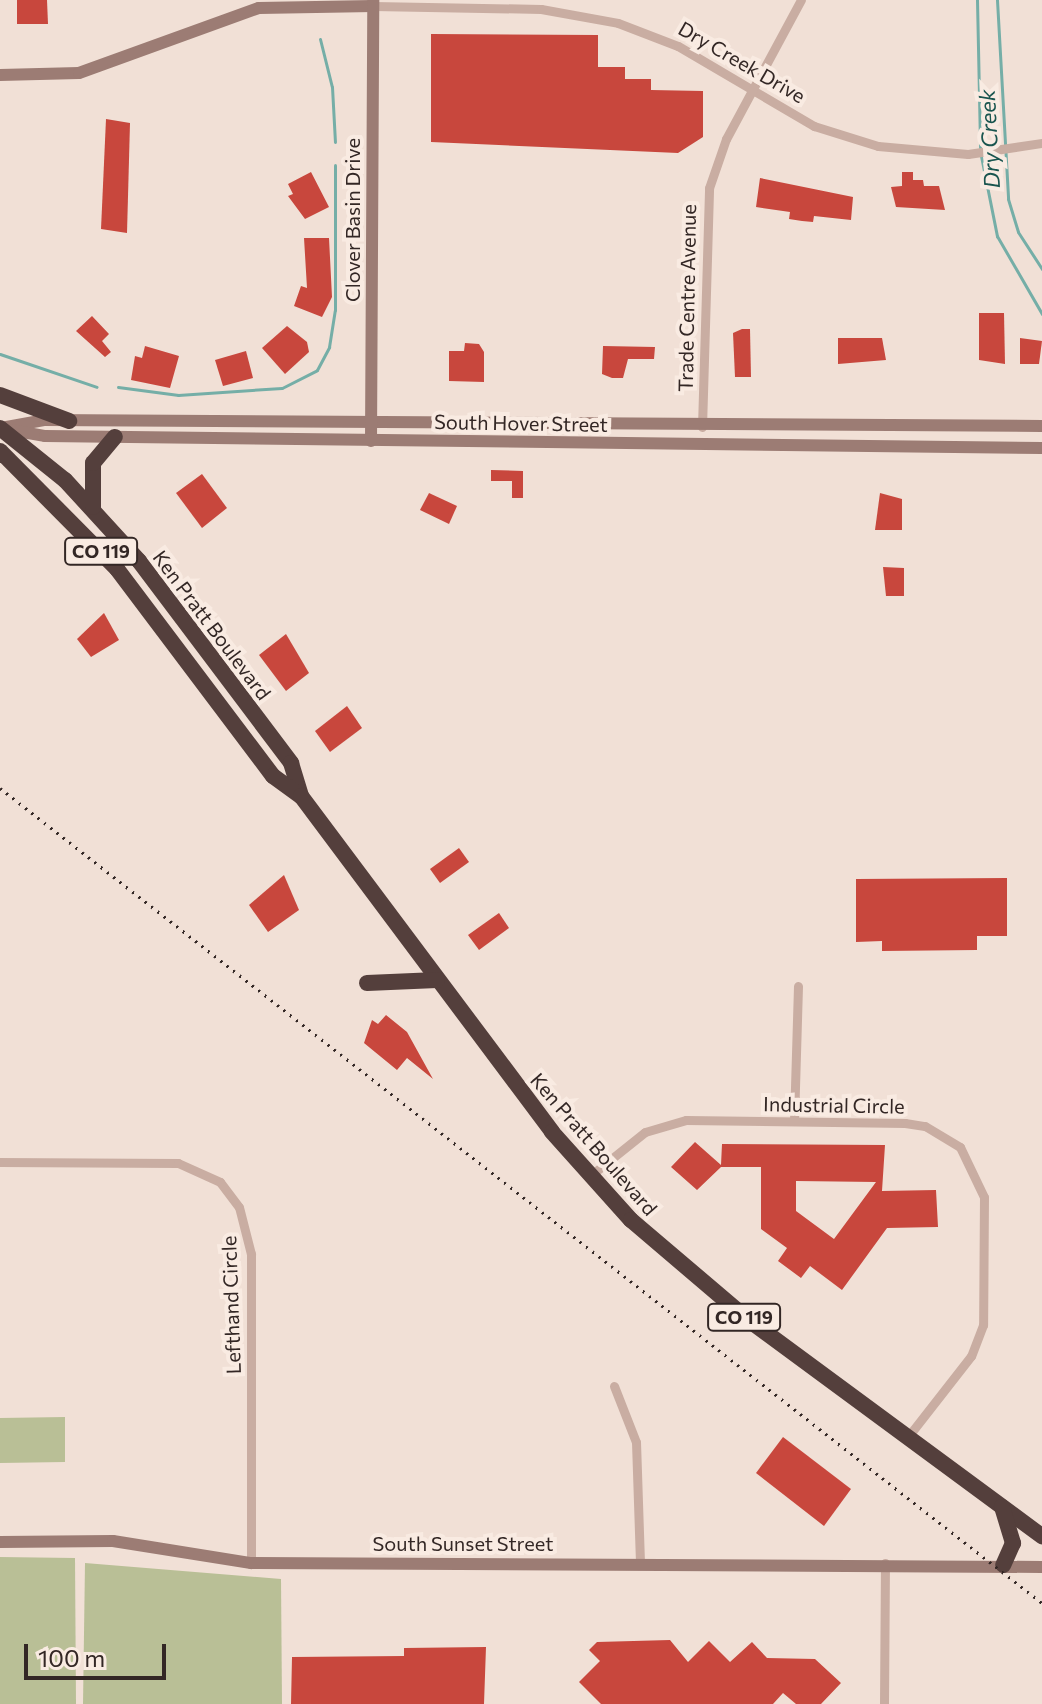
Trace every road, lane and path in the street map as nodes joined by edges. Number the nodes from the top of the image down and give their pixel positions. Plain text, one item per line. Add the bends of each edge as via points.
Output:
1 (801, 0) edge
2 (373, 3) edge
3 (0, 75) edge
4 (754, 92) junction
5 (1042, 143) edge
6 (0, 395) edge
7 (69, 421) junction
8 (371, 423) junction
9 (1042, 426) edge
10 (702, 427) junction
11 (0, 428) edge
12 (115, 437) junction
13 (371, 441) junction
14 (702, 445) junction
15 (1042, 448) edge
16 (0, 451) edge
17 (0, 461) edge
18 (35, 481) junction
19 (93, 507) junction
20 (301, 796) junction
21 (437, 980) junction
22 (367, 983) dead end
23 (798, 986) dead end
24 (794, 1121) junction
25 (0, 1162) edge
26 (590, 1176) junction
27 (614, 1386) dead end
28 (907, 1438) junction
29 (1001, 1506) junction
30 (1042, 1536) edge
31 (0, 1542) edge
32 (251, 1563) junction
33 (640, 1563) junction
34 (885, 1563) junction
35 (927, 1564) junction
36 (1003, 1565) junction
37 (980, 1566) dead end
38 (1042, 1567) edge
39 (884, 1704) edge

1 - 4 street, Trade Centre Avenue
2 - 3 main road, Dry Creek Drive via 259,8 79,73
2 - 4 street, Dry Creek Drive via 541,9 599,18 678,46
2 - 8 main road, Clover Basin Drive
4 - 5 street, Dry Creek Drive via 855,141 929,154 997,153
4 - 10 street, Trade Centre Avenue via 722,148 707,200
6 - 7 highway
7 - 8 main road, South Hover Street
7 - 11 main road, South Hover Street
8 - 10 main road, South Hover Street
8 - 13 main road, Clover Basin Drive
9 - 10 main road, South Hover Street
10 - 14 main road
11 - 12 main road, South Hover Street via 45,436
11 - 19 highway, Ken Pratt Boulevard / CO 119
12 - 13 main road, South Hover Street
12 - 19 highway via 93,463
13 - 14 main road, South Hover Street
14 - 15 main road, South Hover Street
16 - 18 highway, Ken Pratt Boulevard / CO 119
17 - 18 highway
18 - 20 highway, Ken Pratt Boulevard / CO 119 via 117,569 273,776
19 - 20 highway, Ken Pratt Boulevard / CO 119 via 291,763
20 - 21 highway, Ken Pratt Boulevard / CO 119
21 - 22 highway
21 - 26 highway, Ken Pratt Boulevard / CO 119
23 - 24 street
24 - 26 street, Industrial Circle via 665,1123
24 - 28 street, Industrial Circle via 925,1126 960,1147 979,1177 983,1325 971,1356
25 - 32 street, Lefthand Circle via 178,1163 207,1173 239,1207 251,1245
26 - 28 highway, Ken Pratt Boulevard / CO 119 via 688,1272
27 - 33 street via 636,1442
28 - 29 highway, Ken Pratt Boulevard / CO 119
29 - 30 highway, Ken Pratt Boulevard / CO 119
29 - 36 highway via 1013,1543
31 - 32 main road, South Sunset Street via 113,1541
32 - 33 main road, South Sunset Street
33 - 34 main road, South Sunset Street
34 - 35 main road, South Sunset Street
34 - 39 street
35 - 36 main road, South Sunset Street
35 - 37 main road, South Sunset Street
36 - 38 main road, South Sunset Street

